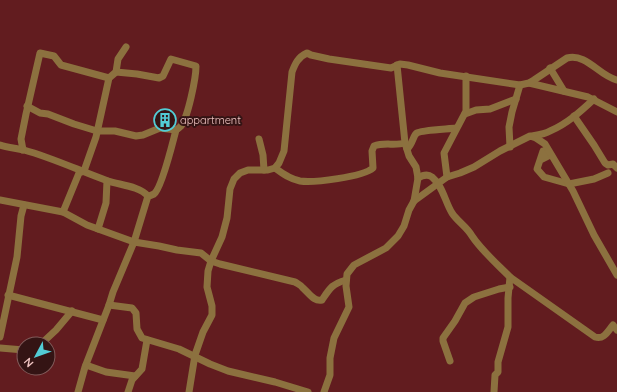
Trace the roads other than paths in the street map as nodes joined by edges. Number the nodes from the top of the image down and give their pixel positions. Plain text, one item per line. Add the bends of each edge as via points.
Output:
1 (126, 47) dead end
2 (397, 66) junction
3 (550, 68) junction
4 (116, 72) junction
5 (466, 76) junction
6 (109, 78) junction
7 (617, 80) edge
8 (529, 83) junction
9 (520, 85) junction
10 (564, 91) junction
11 (516, 99) junction
12 (594, 99) junction
13 (28, 106) junction
14 (617, 112) edge
15 (465, 114) junction
16 (574, 116) junction
17 (456, 128) junction
18 (176, 130) junction
19 (97, 131) junction
20 (530, 136) junction
21 (259, 139) dead end
22 (0, 145) edge
23 (406, 146) junction
24 (510, 147) junction
25 (23, 150) junction
26 (540, 160) dead end
27 (275, 168) junction
28 (617, 168) edge
29 (264, 170) junction
30 (84, 171) junction
31 (608, 173) dead end
32 (448, 177) junction
33 (418, 178) junction
34 (107, 181) junction
35 (438, 184) junction
36 (569, 184) junction
37 (148, 196) junction
38 (0, 200) edge
39 (414, 201) junction
40 (24, 205) junction
41 (63, 212) junction
42 (98, 229) junction
43 (134, 242) junction
44 (211, 261) junction
45 (617, 275) edge
46 (510, 277) junction
47 (346, 280) junction
48 (510, 287) junction
49 (8, 295) junction
50 (109, 305) junction
51 (72, 311) junction
52 (103, 320) junction
53 (616, 325) edge
54 (50, 336) edge
55 (0, 337) edge
56 (147, 340) junction
57 (0, 348) edge
58 (16, 349) edge
59 (195, 355) junction
60 (450, 361) dead end
61 (86, 365) junction
62 (135, 376) junction
63 (78, 392) edge
64 (128, 392) edge
65 (190, 392) edge
66 (308, 392) edge
67 (324, 392) edge
68 (494, 392) edge

1 - 4 street via 118,59
2 - 5 street via 408,65
2 - 23 street
2 - 27 street via 391,68 329,59 307,53 301,56 292,75 284,151
3 - 7 street via 567,58 576,57
3 - 8 street
3 - 10 street
4 - 6 street
4 - 18 street via 160,78 171,59 196,66 186,114 181,127
5 - 9 street
5 - 15 street
6 - 13 street via 61,65 54,56 40,53
6 - 19 street
8 - 9 street
8 - 10 street
9 - 11 street
10 - 12 street
11 - 15 street via 490,109
11 - 24 street via 509,127
12 - 14 street
12 - 16 street
13 - 19 street via 40,113
13 - 25 street via 21,139
15 - 17 street
16 - 20 street via 551,131
16 - 28 street via 605,164 613,164
17 - 23 street via 417,132 412,144
17 - 32 street via 444,153
18 - 19 street via 160,128 136,136 115,131
18 - 37 street via 169,159 157,189 154,194
19 - 30 street
20 - 24 street
20 - 36 street via 545,144
21 - 29 street
22 - 25 street
23 - 27 street via 374,146 373,168 351,176 306,182 288,177
23 - 33 street
24 - 32 street via 471,169
25 - 30 street
26 - 36 street via 537,169 544,176
27 - 29 street
29 - 44 street via 248,170 234,178 222,237
30 - 34 street
30 - 41 street via 79,173
31 - 36 street
32 - 35 street
33 - 35 street via 429,175
33 - 39 street
34 - 37 street via 139,190
34 - 42 street via 106,203
35 - 39 street
35 - 46 street via 453,215
36 - 45 street via 590,229
37 - 43 street
38 - 40 street
39 - 47 street via 398,236 386,248 354,265
40 - 41 street
40 - 49 street via 17,257
41 - 42 street
42 - 43 street
43 - 44 street via 201,253
43 - 50 street via 112,292
44 - 47 street via 295,282 320,302 331,287
44 - 59 street via 207,287 212,315
46 - 48 street
46 - 53 street via 595,338 603,337
47 - 67 street via 349,307 334,338 330,375
48 - 60 street via 463,304 443,338
48 - 68 street via 508,327 498,362 498,372 495,375
49 - 51 street
49 - 55 street
50 - 52 street
50 - 56 street via 132,308 136,313 137,329 142,338
51 - 52 street
51 - 54 street
52 - 61 street
56 - 59 street
56 - 62 street via 142,369
57 - 58 street
59 - 65 street
59 - 66 street via 227,371
61 - 62 street via 106,372
61 - 63 street
62 - 64 street

